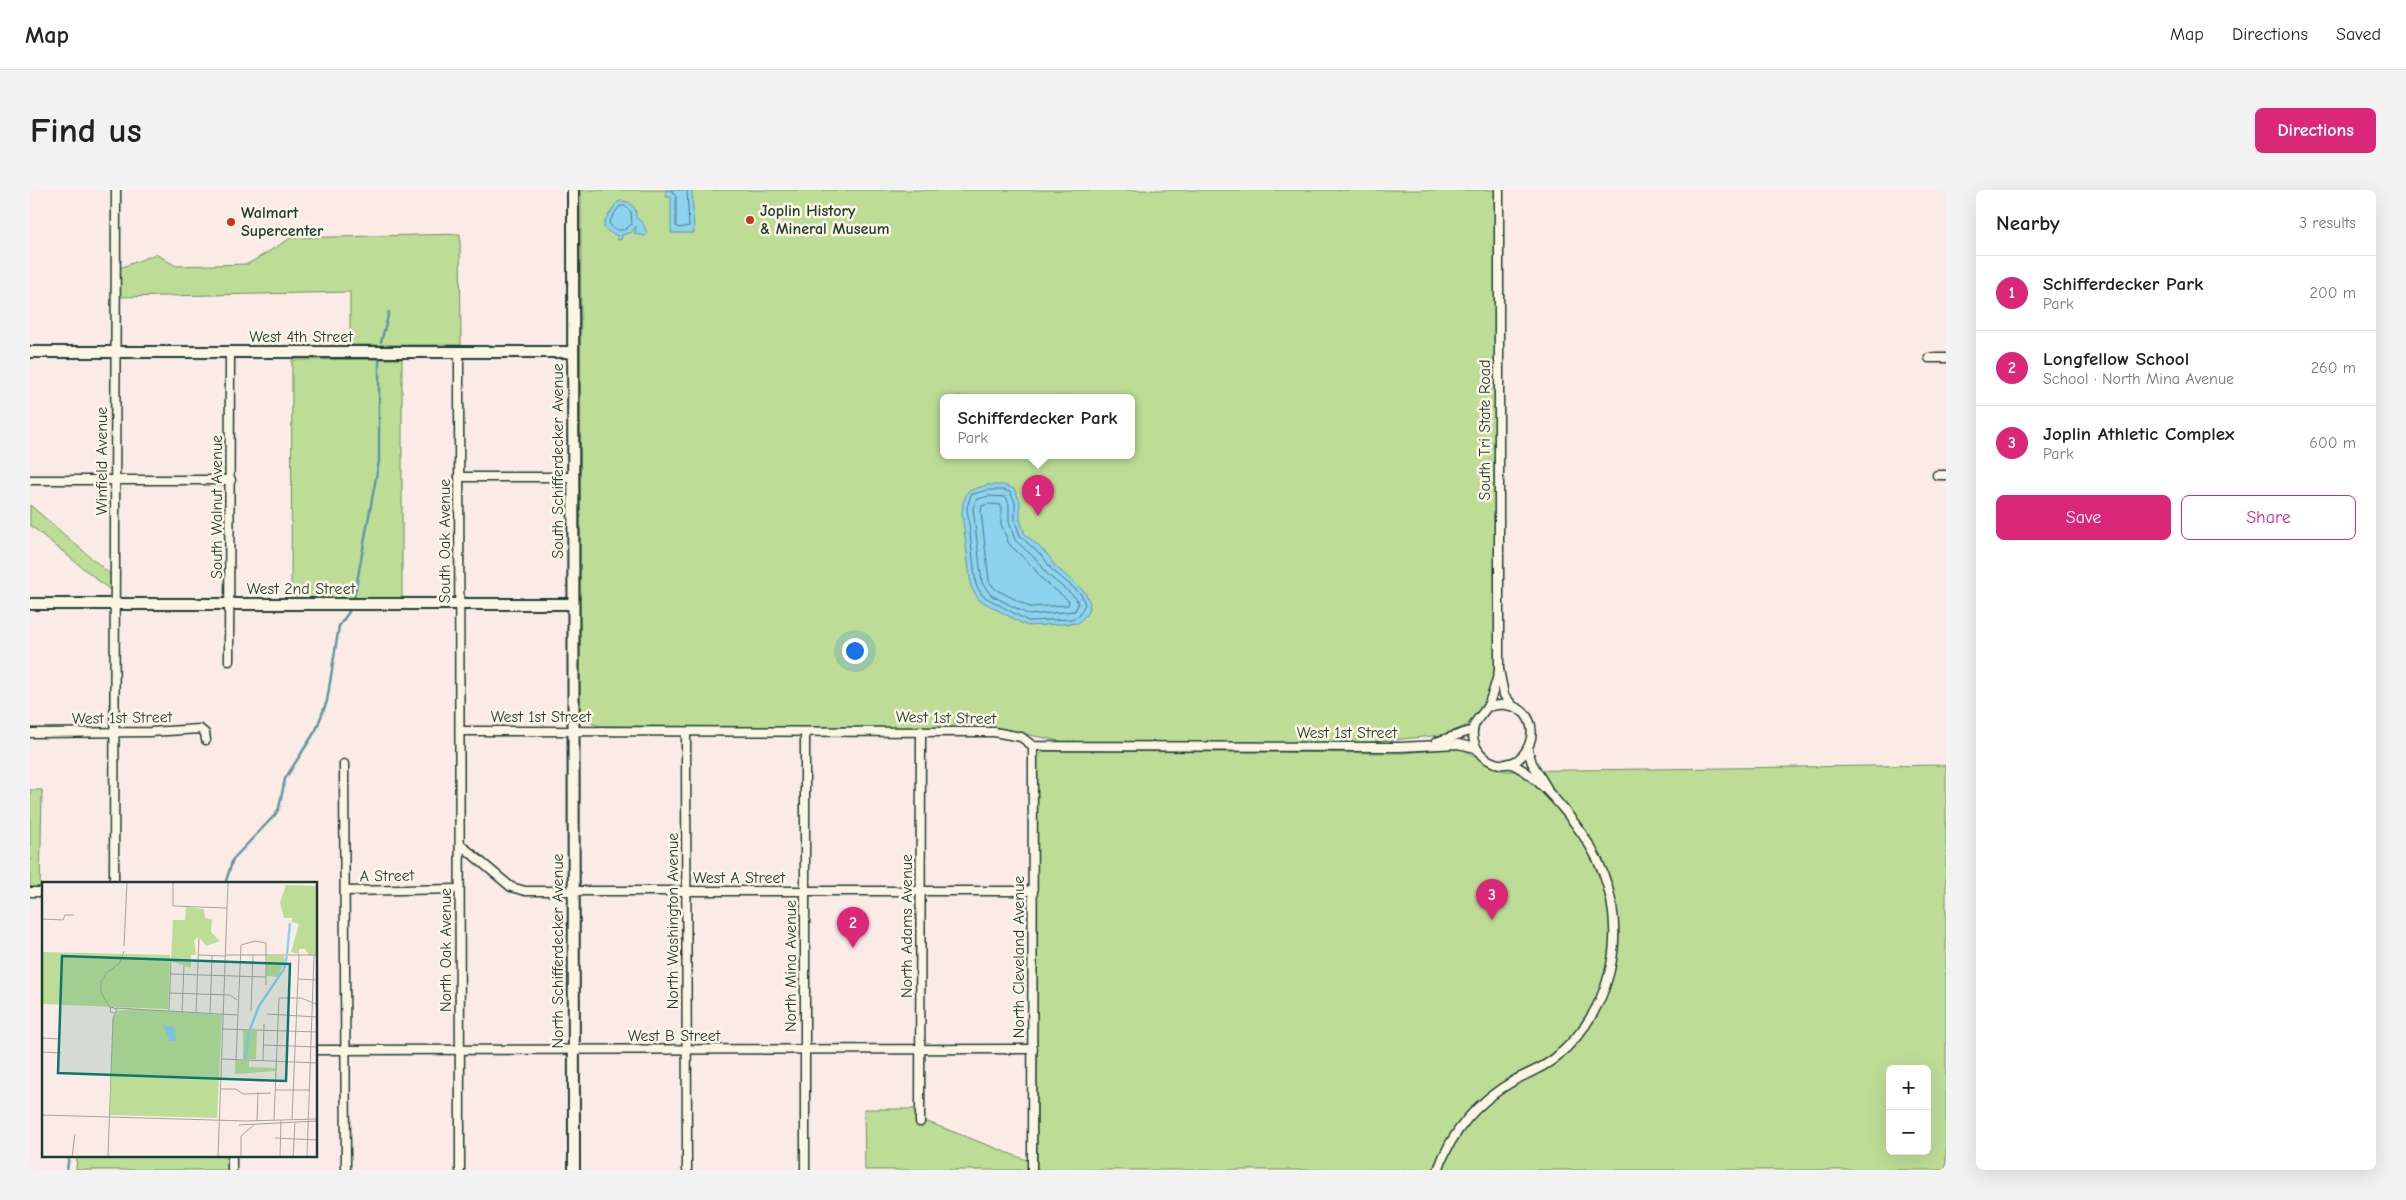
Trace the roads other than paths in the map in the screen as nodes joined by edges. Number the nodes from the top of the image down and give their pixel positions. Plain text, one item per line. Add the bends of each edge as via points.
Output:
1 (116, 190) edge
2 (573, 190) edge
3 (1499, 190) edge
4 (30, 352) edge
5 (116, 352) junction
6 (230, 352) junction
7 (459, 352) junction
8 (572, 352) junction
9 (1929, 358) dead end
10 (1946, 358) edge
11 (459, 477) junction
12 (573, 477) junction
13 (116, 479) junction
14 (30, 480) edge
15 (230, 480) junction
16 (30, 604) edge
17 (116, 604) junction
18 (230, 604) junction
19 (459, 604) junction
20 (573, 604) junction
21 (229, 661) dead end
22 (1499, 669) junction
23 (1513, 706) junction
24 (1487, 707) junction
25 (1473, 730) junction
26 (460, 731) junction
27 (573, 731) junction
28 (921, 731) junction
29 (686, 732) junction
30 (805, 732) junction
31 (30, 733) edge
32 (116, 733) junction
33 (206, 740) dead end
34 (1427, 745) junction
35 (1033, 746) junction
36 (1476, 748) junction
37 (1528, 750) junction
38 (1509, 763) junction
39 (344, 764) dead end
40 (1551, 796) junction
41 (461, 845) junction
42 (114, 882) edge
43 (460, 889) junction
44 (345, 891) junction
45 (574, 891) junction
46 (920, 891) junction
47 (686, 892) junction
48 (805, 892) junction
49 (1033, 892) junction
50 (460, 1049) junction
51 (1032, 1049) junction
52 (318, 1050) edge
53 (346, 1050) junction
54 (574, 1050) junction
55 (687, 1050) junction
56 (805, 1050) junction
57 (921, 1050) junction
58 (920, 1122) dead end
59 (1032, 1169) edge
60 (346, 1170) edge
61 (460, 1170) edge
62 (574, 1170) edge
63 (687, 1170) edge
64 (805, 1170) edge
65 (1438, 1170) edge

1 - 5 street, Winfield Avenue
2 - 8 street, South Schifferdecker Avenue
3 - 22 street, South Tri State Road
4 - 5 street, West 4th Street
5 - 6 street, West 4th Street
5 - 13 street, Winfield Avenue
6 - 7 street, West 4th Street
6 - 15 street, South Walnut Avenue
7 - 8 street, West 4th Street
7 - 11 street, South Oak Avenue
8 - 12 street, South Schifferdecker Avenue
9 - 10 street
11 - 12 street
11 - 19 street, South Oak Avenue
12 - 20 street, South Schifferdecker Avenue
13 - 14 street
13 - 15 street
13 - 17 street, Winfield Avenue
15 - 18 street, South Walnut Avenue
16 - 17 street, West 2nd Street
17 - 18 street, West 2nd Street
17 - 32 street, Winfield Avenue
18 - 19 street, West 2nd Street
18 - 21 street, South Walnut Avenue
19 - 20 street, West 2nd Street
19 - 26 street, South Oak Avenue
20 - 27 street, South Schifferdecker Avenue
22 - 23 street, South Tri State Road via 1504,695
22 - 24 street, South Tri State Road
23 - 24 street
23 - 37 street, South Tri State Road via 1526,716 1532,726
24 - 25 street, South Tri State Road via 1476,720
25 - 34 street, West 1st Street
25 - 36 street
26 - 27 street, West 1st Street
26 - 41 street, North Oak Avenue
27 - 29 street, West 1st Street
27 - 45 street, North Schifferdecker Avenue
28 - 30 street, West 1st Street
28 - 35 street, West 1st Street via 1007,733 1021,737
28 - 46 street, North Adams Avenue
29 - 30 street, West 1st Street
29 - 47 street, North Washington Avenue
30 - 48 street, North Mina Avenue
31 - 32 street, West 1st Street
32 - 33 street, West 1st Street via 200,729
32 - 42 street, Winfield Avenue
34 - 35 street, West 1st Street
34 - 36 street, West 1st Street via 1458,744
35 - 49 street, North Cleveland Avenue
36 - 38 street via 1490,761
37 - 38 street
37 - 40 street
38 - 40 street via 1522,767
39 - 44 street
40 - 65 street via 1585,837 1608,884 1615,925 1613,962 1599,1002 1578,1035 1552,1060 1479,1105 1451,1140
41 - 43 street, North Oak Avenue
41 - 45 street, West A Street via 511,887 525,891
43 - 44 street, A Street
43 - 50 street, North Oak Avenue
44 - 53 street
45 - 47 street, West A Street
45 - 54 street, North Schifferdecker Avenue
46 - 48 street, West A Street
46 - 49 street, West A Street
46 - 57 street, North Adams Avenue
47 - 48 street, West A Street
47 - 55 street, North Washington Avenue
48 - 56 street, North Mina Avenue
49 - 51 street, North Cleveland Avenue
50 - 53 street, West B Street
50 - 54 street, West B Street
50 - 61 street, North Oak Avenue
51 - 57 street, West B Street
51 - 59 street, North Cleveland Avenue
52 - 53 street, West B Street
53 - 60 street
54 - 55 street, West B Street
54 - 62 street, North Schifferdecker Avenue
55 - 56 street, West B Street
55 - 63 street, North Washington Avenue
56 - 57 street, West B Street
56 - 64 street, North Mina Avenue
57 - 58 street, North Adams Avenue

